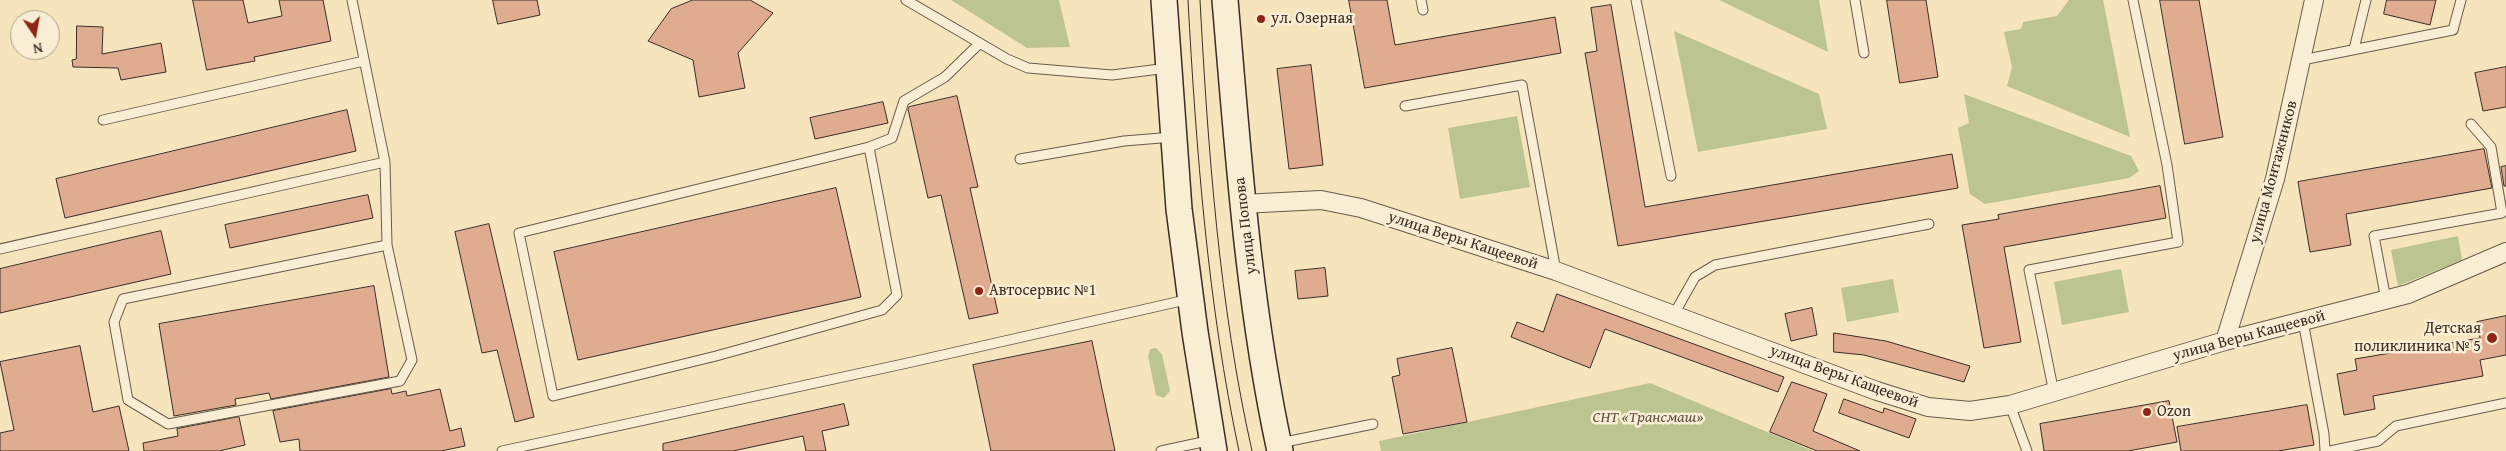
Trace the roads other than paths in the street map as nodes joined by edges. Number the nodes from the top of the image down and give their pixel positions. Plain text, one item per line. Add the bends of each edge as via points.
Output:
1 (352, 0) edge
2 (906, 0) edge
3 (1164, 0) edge
4 (1225, 0) edge
5 (1421, 0) edge
6 (1636, 0) edge
7 (1855, 0) edge
8 (2134, 0) edge
9 (2314, 0) edge
10 (2366, 0) edge
11 (2462, 0) edge
12 (1423, 10) dead end
13 (980, 43) junction
14 (2354, 49) junction
15 (1864, 53) dead end
16 (364, 60) junction
17 (2302, 60) junction
18 (1168, 68) junction
19 (1405, 106) dead end
20 (103, 120) dead end
21 (2471, 124) dead end
22 (1174, 136) junction
23 (869, 147) junction
24 (1020, 159) dead end
25 (385, 162) junction
26 (1671, 176) dead end
27 (1242, 204) junction
28 (1929, 224) dead end
29 (387, 244) junction
30 (0, 249) edge
31 (2506, 252) edge
32 (1556, 272) junction
33 (1190, 299) junction
34 (2386, 300) junction
35 (1674, 314) junction
36 (2303, 321) junction
37 (2225, 341) junction
38 (2054, 393) junction
39 (2506, 403) edge
40 (2010, 404) junction
41 (1373, 424) dead end
42 (1213, 445) edge
43 (1279, 447) edge
44 (502, 451) edge
45 (1161, 451) edge
46 (2027, 451) edge
47 (2325, 451) edge
48 (2330, 451) edge

1 - 16 lane
2 - 13 lane
3 - 18 main road
4 - 27 main road, улица Попова
5 - 12 lane
6 - 26 lane
7 - 15 lane
8 - 38 lane via 2167,165 2178,242 2029,270
9 - 17 street, улица Монтажников
10 - 14 lane
11 - 14 lane via 2453,30
13 - 18 lane via 1028,68 1112,75
13 - 23 lane via 945,77 904,101 892,138
14 - 17 lane
16 - 20 lane
16 - 25 lane
17 - 37 street, улица Монтажников via 2275,179
18 - 22 main road
19 - 32 lane via 1522,85
21 - 34 lane via 2492,147 2502,213 2374,236
22 - 24 lane
22 - 33 main road
23 - 23 lane via 519,233 553,396 716,356 882,310 897,295
25 - 29 lane
25 - 30 lane
27 - 32 street, улица Веры Кащеевой via 1321,200 1361,208
27 - 43 main road, улица Попова via 1260,342
28 - 35 lane via 1715,264 1695,277
29 - 29 lane via 412,360 400,382 168,424 128,400 114,322 123,299
31 - 34 street, улица Веры Кащеевой via 2408,294
32 - 35 street, улица Веры Кащеевой
33 - 42 main road
33 - 44 lane
34 - 36 street, улица Веры Кащеевой
35 - 40 street, улица Веры Кащеевой via 1877,392 1928,407 1970,411
36 - 37 street, улица Веры Кащеевой
36 - 47 lane
37 - 38 street, улица Веры Кащеевой
38 - 40 street, улица Веры Кащеевой
39 - 48 lane via 2396,426 2378,442
40 - 46 lane
41 - 43 lane
42 - 45 lane

